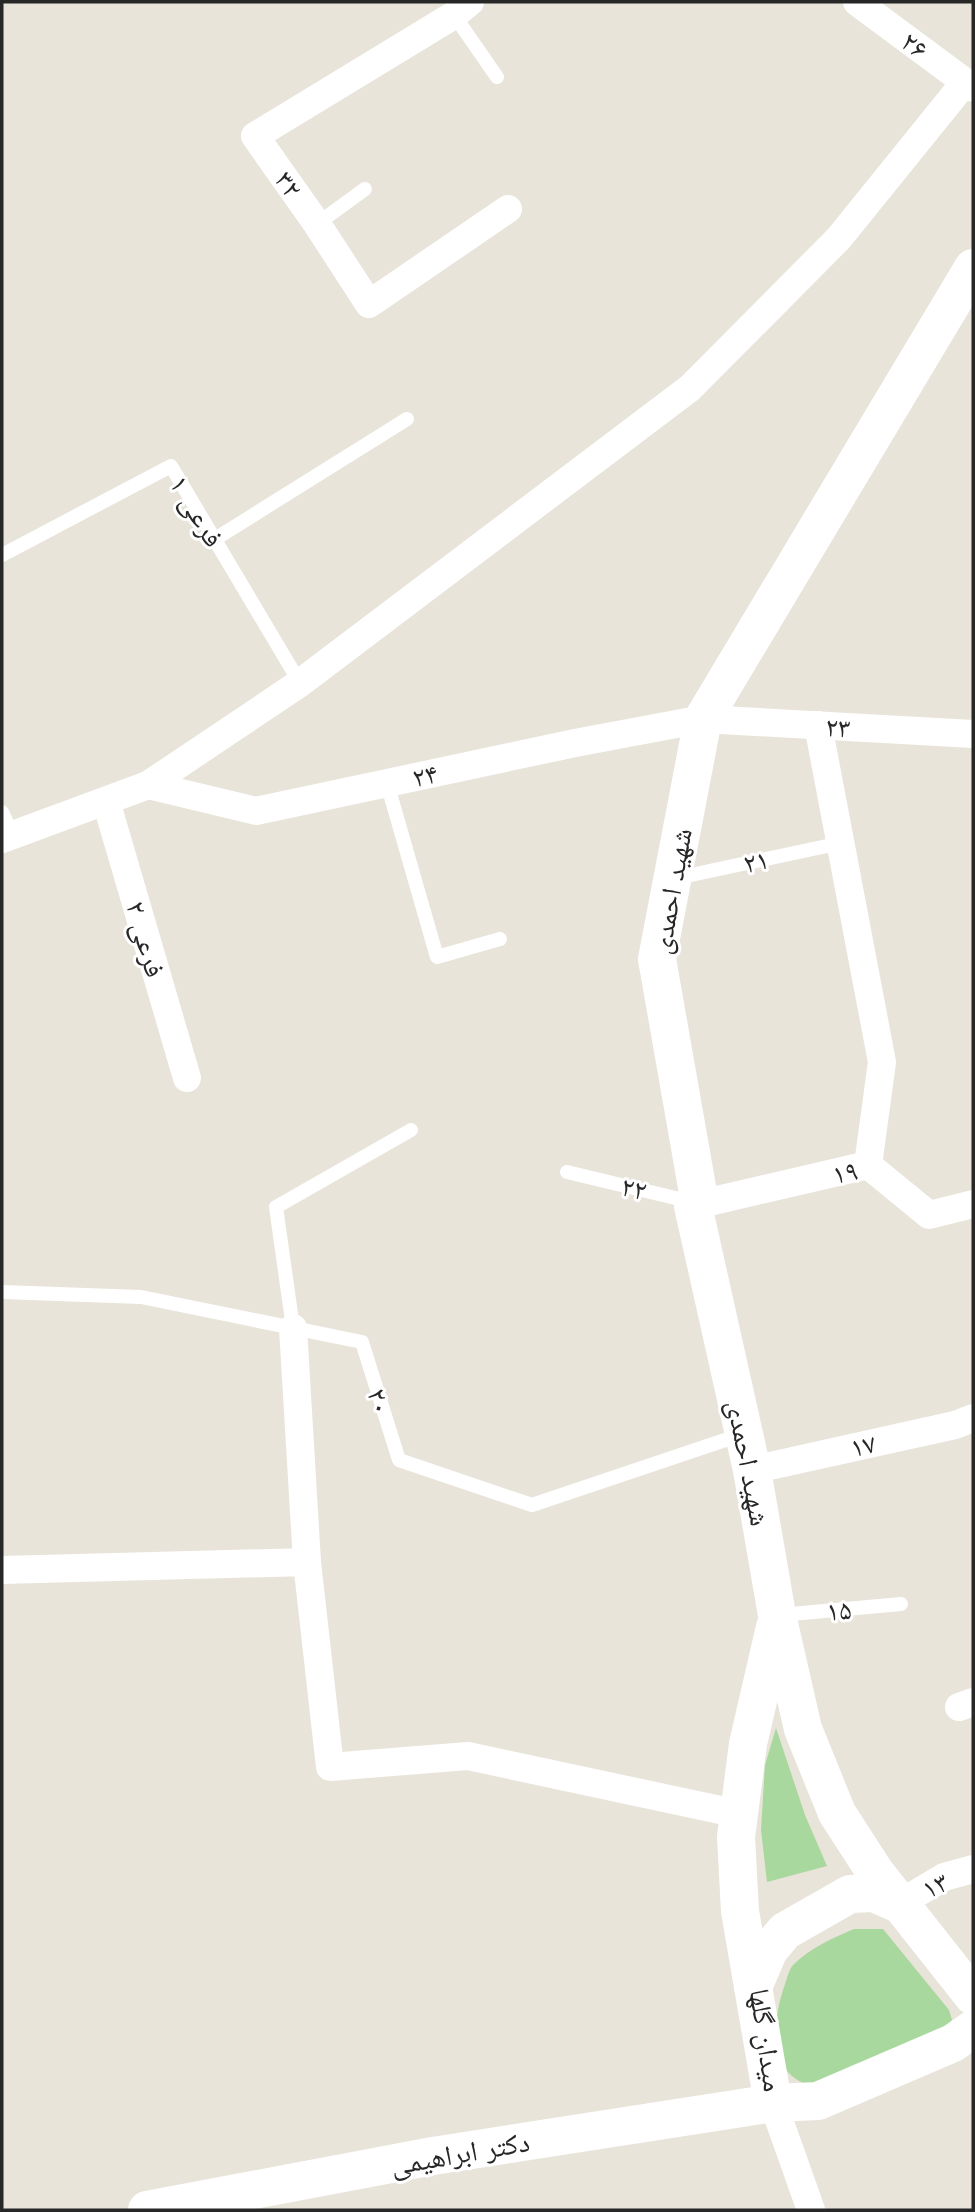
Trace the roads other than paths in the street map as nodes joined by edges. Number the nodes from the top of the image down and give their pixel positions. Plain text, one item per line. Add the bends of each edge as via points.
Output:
1 (857, 2) edge
2 (462, 8) edge
3 (497, 77) dead end
4 (969, 85) edge
5 (365, 189) dead end
6 (508, 209) dead end
7 (317, 224) junction
8 (973, 268) edge
9 (407, 419) dead end
10 (215, 539) junction
11 (2, 555) edge
12 (300, 683) junction
13 (703, 719) junction
14 (818, 725) junction
15 (973, 734) edge
16 (387, 783) junction
17 (148, 785) junction
18 (106, 800) junction
19 (5, 829) edge
20 (841, 843) junction
21 (672, 879) junction
22 (500, 939) dead end
23 (187, 1078) dead end
24 (411, 1130) dead end
25 (868, 1165) junction
26 (567, 1172) dead end
27 (700, 1204) junction
28 (973, 1204) edge
29 (2, 1292) edge
30 (293, 1328) junction
31 (973, 1418) edge
32 (744, 1434) junction
33 (752, 1470) junction
34 (307, 1562) junction
35 (2, 1570) edge
36 (901, 1605) dead end
37 (777, 1615) junction
38 (739, 1814) junction
39 (973, 1869) edge
40 (899, 1904) junction
41 (753, 1987) junction
42 (973, 1996) edge
43 (973, 2029) edge
44 (773, 2103) junction
45 (147, 2210) edge
46 (811, 2210) edge

1 - 4 street, ۲۶
2 - 3 lane
2 - 7 street, ۳۲ via 255,136
4 - 12 street via 839,238 690,388
5 - 7 lane
6 - 7 street, ۳۲ via 369,304
8 - 13 street, شهید احمدی
9 - 10 lane
10 - 11 lane, فرعی ۱ via 171,466
10 - 12 lane, فرعی ۱
12 - 17 street
13 - 14 street, ۲۳
13 - 16 street, ۲۴
13 - 21 street, شهید احمدی
14 - 15 street, ۲۳
14 - 20 street
16 - 17 street, ۲۴ via 256,811
16 - 22 lane via 437,957
17 - 18 street
18 - 19 street
18 - 23 street, فرعی ۲
20 - 21 lane, ۲۱
20 - 25 street via 882,1062
21 - 27 street, شهید احمدی via 657,959
24 - 30 lane via 276,1207
25 - 27 street, ۱۹
25 - 28 street, ۱۹ via 929,1215
26 - 27 lane, ۲۲
27 - 32 street, شهید احمدی via 693,1206
29 - 30 lane, ۲۰ via 141,1297
30 - 32 lane, ۲۰ via 362,1342 399,1460 532,1505
30 - 34 street
31 - 33 street, ۱۷
32 - 33 street, شهید احمدی
33 - 37 street, شهید احمدی
34 - 35 street
34 - 38 street via 330,1766 468,1756
36 - 37 lane, ۱۵
37 - 38 street, شهید احمدی via 748,1744
37 - 40 street, شهید احمدی via 803,1729 837,1813
38 - 41 street, شهید احمدی via 740,1911
39 - 40 street, ۱۳ via 944,1877
40 - 41 street, میدان گلها via 874,1893 850,1894 839,1900 785,1931 769,1950
40 - 42 street
41 - 44 street, میدان گلها
43 - 44 street, میدان گلها via 953,2043 818,2101
44 - 45 street, دکتر ابراهیمی via 433,2156
44 - 46 street

